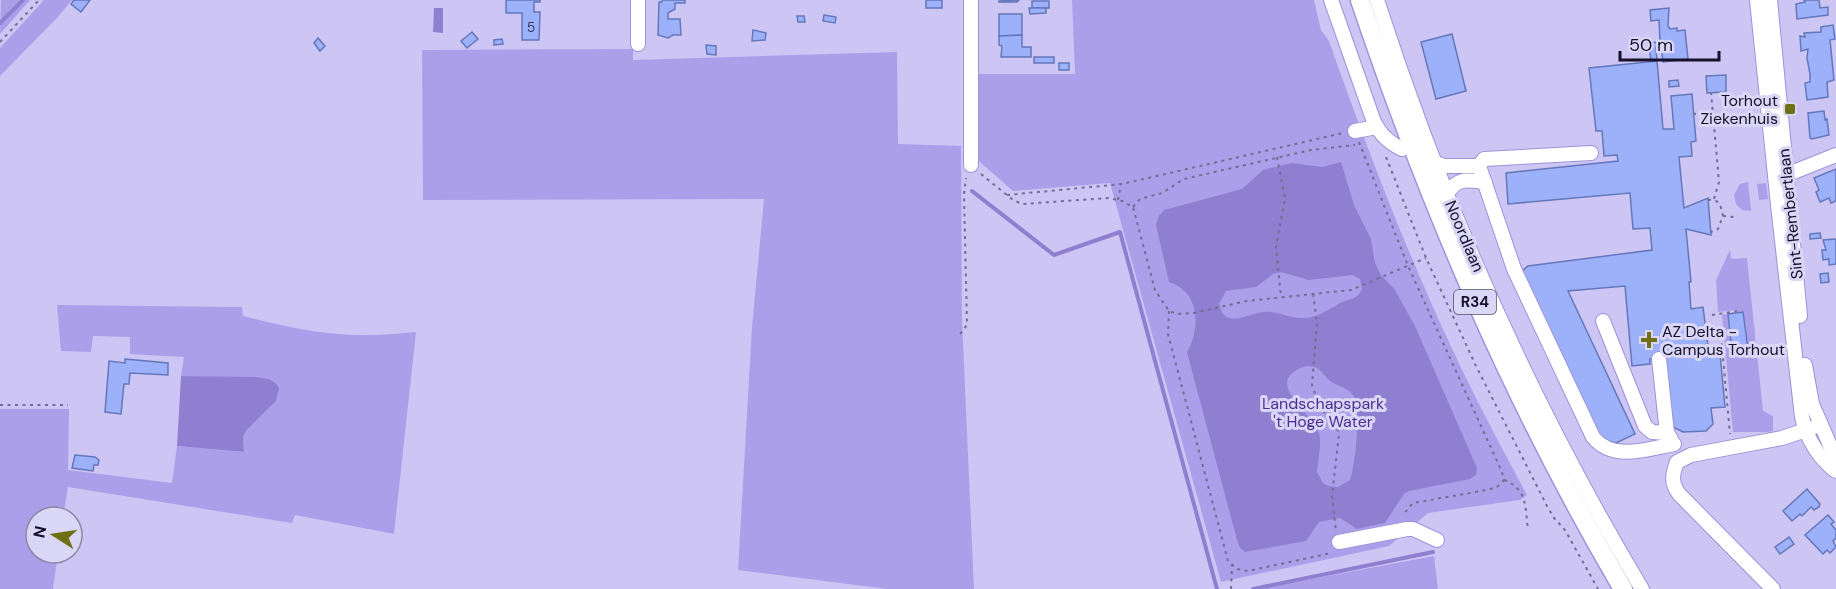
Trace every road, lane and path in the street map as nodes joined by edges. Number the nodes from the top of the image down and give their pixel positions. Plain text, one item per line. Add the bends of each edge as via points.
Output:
1 (39, 0) edge
2 (638, 0) edge
3 (971, 0) edge
4 (1331, 0) edge
5 (1349, 0) edge
6 (1359, 0) edge
7 (1377, 0) edge
8 (1764, 4) edge
9 (0, 42) edge
10 (638, 44) dead end
11 (1711, 92) dead end
12 (1713, 113) junction
13 (1694, 114) dead end
14 (1380, 132) junction
15 (1357, 138) junction
16 (1402, 149) junction
17 (1266, 150) junction
18 (1591, 153) dead end
19 (1836, 155) edge
20 (1277, 157) junction
21 (1268, 159) junction
22 (1435, 163) junction
23 (971, 165) junction
24 (1479, 166) junction
25 (1780, 176) junction
26 (1485, 183) junction
27 (1122, 184) junction
28 (1447, 193) junction
29 (1007, 195) junction
30 (1714, 199) junction
31 (1118, 200) junction
32 (1708, 200) dead end
33 (1133, 207) junction
34 (1723, 216) junction
35 (1734, 217) dead end
36 (1711, 232) dead end
37 (1426, 258) junction
38 (1408, 266) junction
39 (1313, 293) junction
40 (1281, 297) junction
41 (1169, 311) junction
42 (1738, 311) dead end
43 (1712, 315) dead end
44 (1603, 321) dead end
45 (960, 334) dead end
46 (1721, 336) dead end
47 (1799, 350) junction
48 (1659, 359) dead end
49 (0, 405) edge
50 (68, 405) dead end
51 (1820, 425) junction
52 (1805, 430) junction
53 (1730, 434) dead end
54 (1670, 438) junction
55 (1691, 456) junction
56 (1836, 459) edge
57 (1836, 471) edge
58 (1504, 480) junction
59 (1335, 525) dead end
60 (1528, 530) dead end
61 (1396, 532) junction
62 (1425, 535) dead end
63 (1340, 547) joint
64 (1232, 566) junction
65 (1231, 589) edge
66 (1598, 589) edge
67 (1611, 589) edge
68 (1623, 589) edge
69 (1642, 589) edge
70 (1773, 589) edge

1 - 9 path
2 - 10 street
3 - 23 street
4 - 14 street
5 - 16 main road, Noordlaan / R34
6 - 68 main road, Noordlaan / R34 via 1411,146 1470,291 1546,448
7 - 22 street, Noordlaan
8 - 25 street, Sint-Rembertlaan
11 - 12 path
12 - 13 path
12 - 30 path via 1719,182
14 - 15 street
14 - 15 path
14 - 16 street
14 - 37 path
15 - 17 path
15 - 20 path
15 - 38 path
16 - 67 main road, Noordlaan / R34 via 1512,405
17 - 21 path
17 - 27 path
18 - 24 street via 1484,159
19 - 25 street
20 - 21 path
20 - 40 path via 1285,204 1276,246
21 - 33 path via 1184,179 1162,193 1140,199
22 - 24 street
22 - 28 street, Noordlaan
23 - 29 path
23 - 45 path via 964,194 967,325
24 - 26 street
25 - 47 street, Sint-Rembertlaan
26 - 28 street via 1466,180 1455,183
26 - 54 street via 1514,268 1593,437 1607,448 1631,453
27 - 29 path
27 - 31 path
28 - 69 street, Noordlaan via 1545,412
29 - 31 path via 1027,205
30 - 32 path
30 - 34 path
31 - 33 path
33 - 41 path via 1155,290
34 - 35 path
34 - 36 path via 1718,229
37 - 38 path
37 - 66 path via 1518,452
38 - 39 path via 1359,288
38 - 58 path
39 - 40 path
39 - 59 path via 1317,330 1312,385 1315,397 1339,434 1333,485
40 - 41 path via 1194,313
41 - 64 path via 1168,334
42 - 43 path
44 - 54 street via 1645,426
46 - 53 path
47 - 51 street, Sint-Rembertlaan
47 - 52 street, Sint-Rembertlaan
48 - 54 street
49 - 50 path
51 - 52 street
51 - 56 street, Sint-Rembertlaan
52 - 55 street
52 - 57 street, Sint-Rembertlaan via 1827,465
54 - 55 street
55 - 70 street via 1677,462 1673,485 1688,505
58 - 60 path via 1520,489
58 - 61 path via 1487,490 1413,503
61 - 62 street
61 - 63 street
63 - 64 path via 1248,571
64 - 65 path

